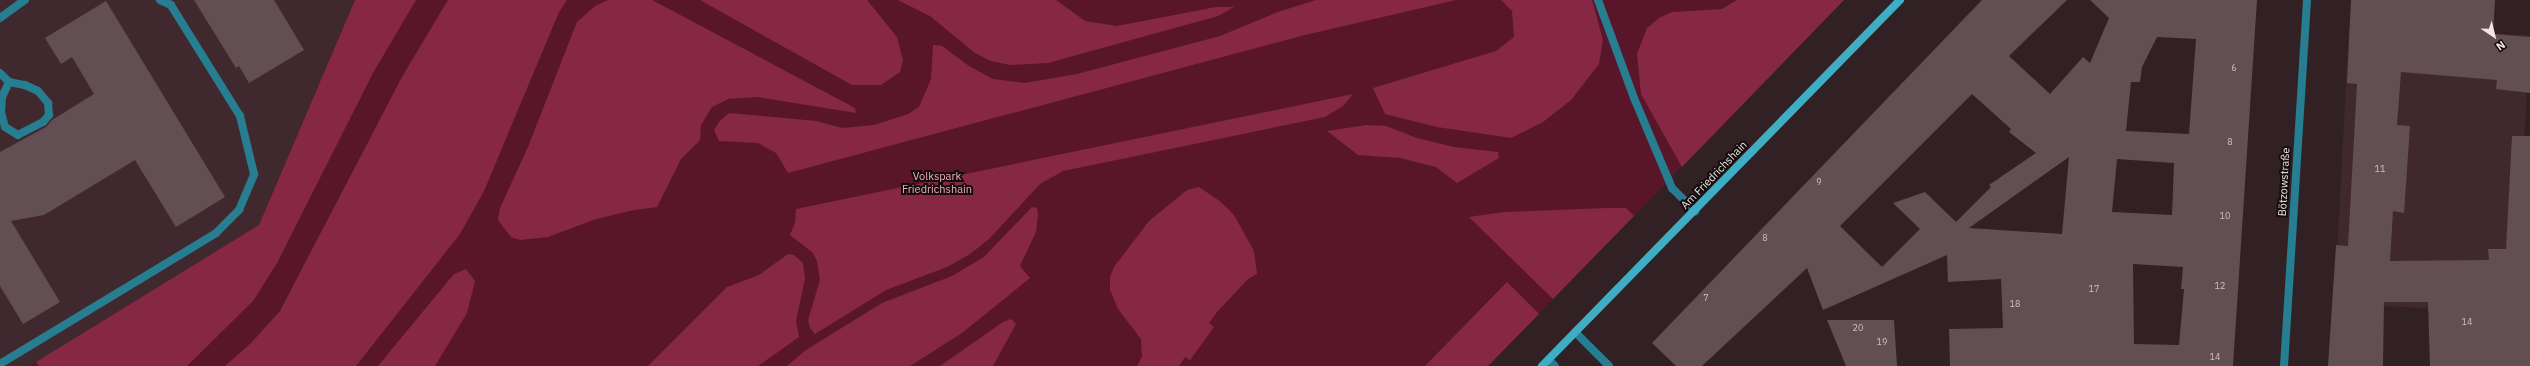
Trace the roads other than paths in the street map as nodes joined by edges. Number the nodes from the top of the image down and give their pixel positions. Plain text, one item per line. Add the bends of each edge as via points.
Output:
1 (25, 0) edge
2 (160, 0) edge
3 (1598, 0) edge
4 (1900, 0) edge
5 (2307, 0) edge
6 (0, 18) edge
7 (0, 73) edge
8 (9, 82) junction
9 (1694, 211) junction
10 (1575, 332) junction
11 (1549, 360) junction
12 (0, 364) edge
13 (1542, 366) edge
14 (1555, 366) edge
15 (1609, 366) edge
16 (2284, 366) edge

1 - 6 street
2 - 12 street via 171,5 240,116 254,174 239,210 216,233
3 - 9 street via 1668,181
4 - 9 street, Am Friedrichshain
5 - 16 street, Bötzowstraße
7 - 8 street
8 - 8 street via 2,97 1,112 5,127 18,135 43,122 49,115 48,103 38,91
9 - 10 street, Am Friedrichshain
10 - 11 street, Am Friedrichshain
10 - 15 street
11 - 13 street, Am Friedrichshain
11 - 14 street

